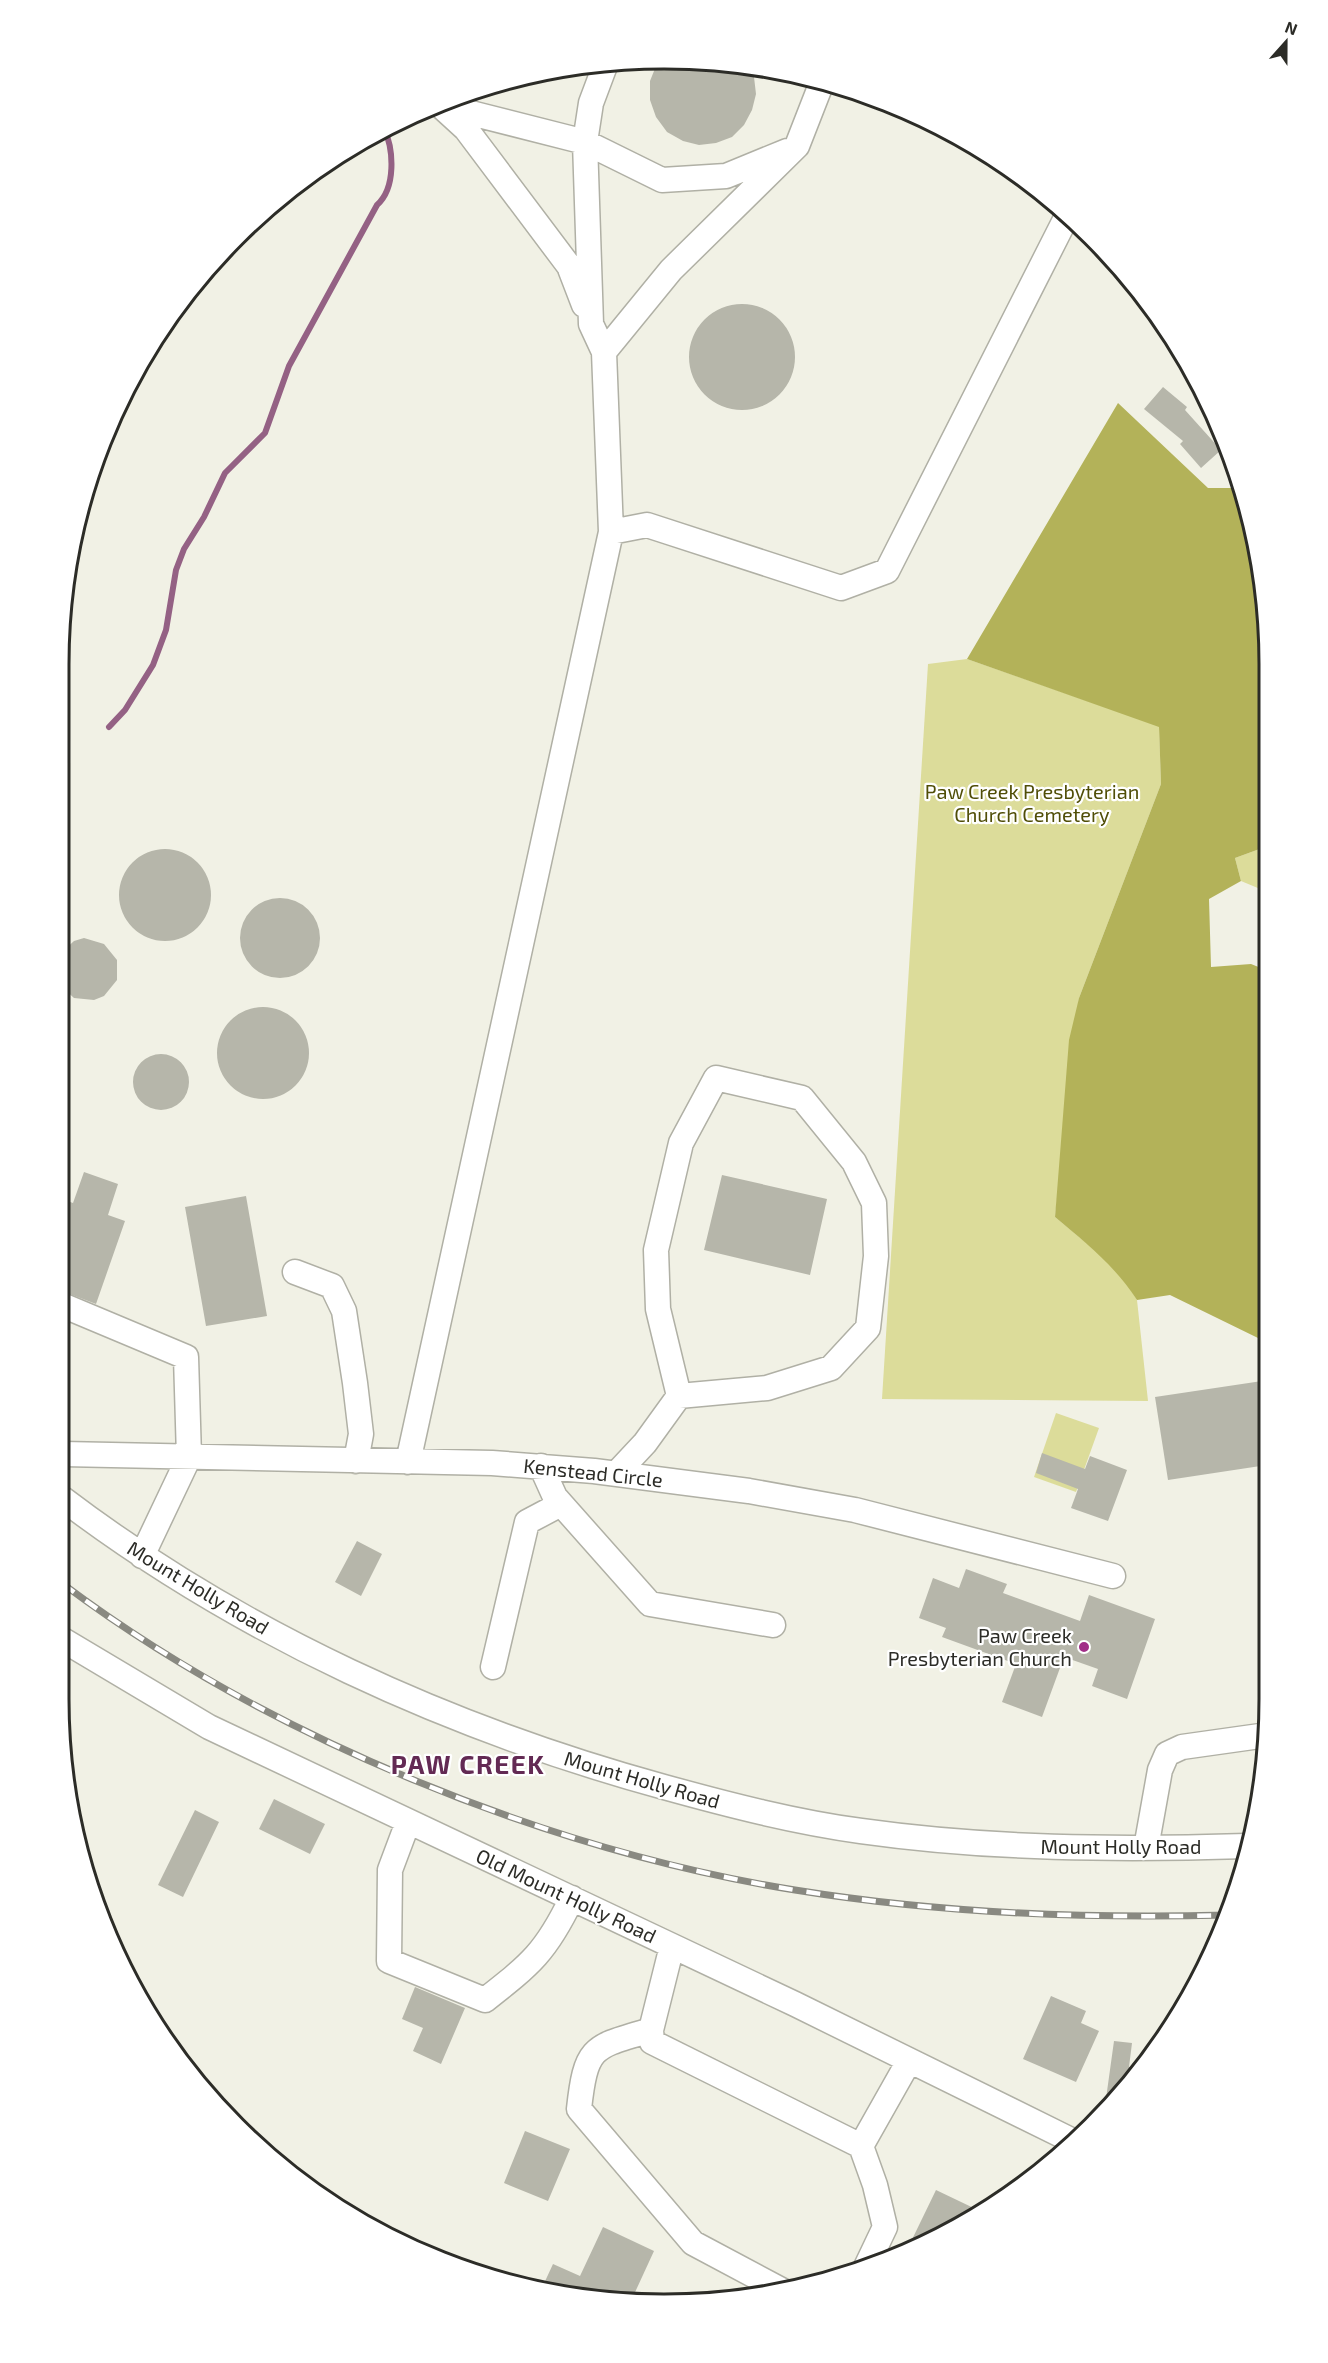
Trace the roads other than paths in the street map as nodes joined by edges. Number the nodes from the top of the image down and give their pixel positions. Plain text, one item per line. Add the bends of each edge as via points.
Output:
1 (603, 72) edge
2 (819, 89) edge
3 (452, 108) edge
4 (445, 111) edge
5 (585, 142) junction
6 (797, 146) junction
7 (1063, 223) edge
8 (591, 324) junction
9 (604, 352) junction
10 (611, 532) junction
11 (295, 1272) dead end
12 (69, 1308) edge
13 (679, 1395) junction
14 (69, 1454) edge
15 (189, 1456) junction
16 (356, 1461) junction
17 (408, 1462) junction
18 (541, 1466) junction
19 (616, 1474) junction
20 (69, 1503) edge
21 (561, 1504) junction
22 (142, 1556) junction
23 (1113, 1576) dead end
24 (772, 1625) dead end
25 (69, 1644) edge
26 (494, 1667) dead end
27 (1258, 1736) edge
28 (408, 1821) junction
29 (1241, 1846) edge
30 (1146, 1848) junction
31 (572, 1898) junction
32 (672, 1946) junction
33 (652, 2036) junction
34 (909, 2061) junction
35 (1066, 2137) edge
36 (861, 2146) junction
37 (871, 2256) edge
38 (771, 2284) edge

1 - 5 street via 591,103
2 - 6 street
3 - 5 street
4 - 8 street via 466,129 569,266
5 - 6 street via 662,180 726,176
5 - 8 street
6 - 9 street via 671,270
7 - 10 street via 887,571 841,588 647,525
8 - 9 street
9 - 10 street
10 - 17 street
11 - 16 street via 332,1286 344,1311 361,1434
12 - 15 street via 186,1357
13 - 13 street via 658,1309 656,1250 681,1143 716,1078 802,1098 854,1162 874,1203 876,1256 868,1328 831,1368 767,1388
13 - 19 street via 645,1443
14 - 15 street, Kenstead Circle
15 - 16 street, Kenstead Circle
15 - 22 street
16 - 17 street, Kenstead Circle
17 - 18 street, Kenstead Circle
18 - 19 street, Kenstead Circle
18 - 21 street
19 - 23 street, Kenstead Circle via 750,1491 855,1510
20 - 22 street, Mount Holly Road
21 - 24 street via 650,1604
21 - 26 street via 527,1522
22 - 30 street, Mount Holly Road via 275,1635 386,1689 468,1724 598,1769 717,1802 862,1831 1019,1846
25 - 28 street, Old Mount Holly Road via 209,1727
27 - 30 street via 1182,1747 1167,1754 1160,1770
28 - 31 street, Old Mount Holly Road
28 - 31 street via 390,1870 389,1961 485,2000 530,1965 554,1935
29 - 30 street, Mount Holly Road
31 - 32 street, Old Mount Holly Road
32 - 33 street
32 - 34 street, Old Mount Holly Road
33 - 36 street
33 - 38 street via 602,2044 584,2069 579,2109 693,2242
34 - 35 street, Old Mount Holly Road
34 - 36 street
36 - 37 street via 885,2227

